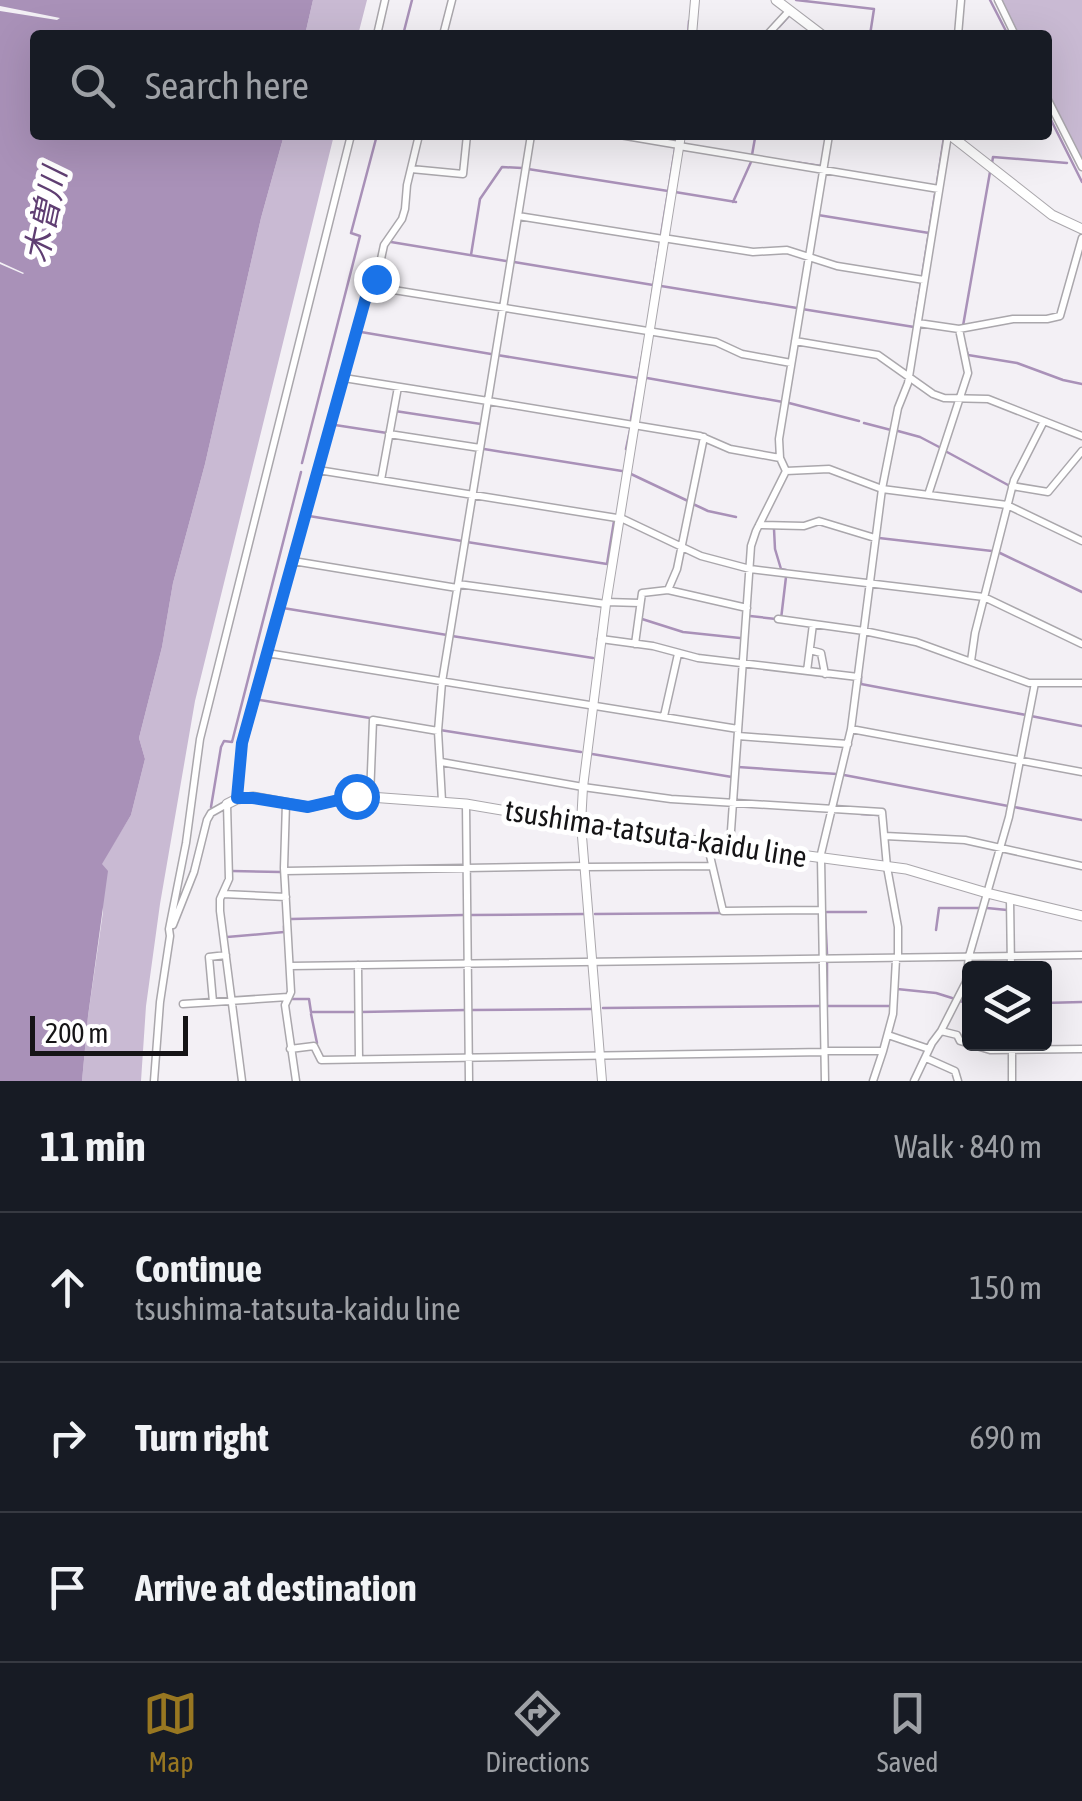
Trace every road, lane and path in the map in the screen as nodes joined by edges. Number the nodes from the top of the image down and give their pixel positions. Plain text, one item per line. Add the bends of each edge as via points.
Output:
1 (385, 0) edge
2 (452, 0) edge
3 (696, 0) edge
4 (776, 0) edge
5 (961, 0) edge
6 (998, 0) edge
7 (790, 10) junction
8 (378, 30) edge
9 (444, 30) edge
10 (693, 30) edge
11 (771, 30) edge
12 (816, 30) edge
13 (958, 30) edge
14 (1013, 30) edge
15 (1052, 111) edge
16 (350, 140) edge
17 (418, 140) edge
18 (466, 140) edge
19 (529, 140) edge
20 (827, 140) edge
21 (948, 140) edge
22 (955, 140) edge
23 (680, 142) edge
24 (1082, 167) edge
25 (411, 168) junction
26 (823, 170) junction
27 (938, 188) junction
28 (518, 216) junction
29 (1082, 229) edge
30 (1082, 238) edge
31 (663, 239) junction
32 (808, 256) junction
33 (924, 280) junction
34 (375, 286) junction
35 (502, 308) junction
36 (918, 323) junction
37 (959, 329) junction
38 (649, 332) junction
39 (795, 341) junction
40 (791, 363) junction
41 (909, 376) junction
42 (344, 378) junction
43 (398, 387) junction
44 (960, 398) junction
45 (488, 401) junction
46 (1044, 421) junction
47 (634, 424) junction
48 (390, 434) junction
49 (1082, 436) edge
50 (704, 437) junction
51 (480, 448) junction
52 (1082, 452) edge
53 (780, 458) junction
54 (318, 470) junction
55 (786, 471) junction
56 (381, 480) junction
57 (1012, 486) junction
58 (882, 489) junction
59 (472, 495) junction
60 (928, 495) junction
61 (1008, 505) junction
62 (619, 519) junction
63 (759, 525) junction
64 (876, 538) junction
65 (1082, 540) edge
66 (682, 547) junction
67 (293, 561) junction
68 (750, 568) junction
69 (869, 583) junction
70 (458, 586) junction
71 (668, 590) junction
72 (984, 597) junction
73 (606, 603) junction
74 (640, 604) junction
75 (747, 608) junction
76 (778, 620) dead end
77 (813, 624) junction
78 (864, 631) junction
79 (601, 638) junction
80 (635, 644) junction
81 (1082, 644) edge
82 (810, 650) junction
83 (268, 653) junction
84 (678, 654) junction
85 (970, 661) junction
86 (743, 664) junction
87 (808, 672) junction
88 (825, 674) junction
89 (858, 677) junction
90 (442, 682) junction
91 (1034, 684) junction
92 (1082, 684) edge
93 (592, 706) junction
94 (664, 717) junction
95 (852, 729) junction
96 (438, 731) junction
97 (738, 732) junction
98 (848, 744) junction
99 (1019, 760) junction
100 (441, 762) junction
101 (1082, 772) edge
102 (583, 787) junction
103 (370, 797) junction
104 (232, 801) junction
105 (442, 802) junction
106 (286, 803) junction
107 (732, 803) junction
108 (466, 804) junction
109 (832, 810) junction
110 (581, 824) junction
111 (885, 836) junction
112 (707, 843) junction
113 (730, 846) junction
114 (999, 847) junction
115 (820, 858) junction
116 (712, 866) junction
117 (1082, 866) edge
118 (585, 867) junction
119 (887, 867) junction
120 (466, 868) junction
121 (285, 871) junction
122 (988, 893) junction
123 (223, 894) junction
124 (286, 897) junction
125 (1010, 899) junction
126 (822, 910) junction
127 (1082, 916) edge
128 (169, 929) junction
129 (226, 955) junction
130 (1082, 955) edge
131 (969, 956) junction
132 (1011, 956) junction
133 (897, 958) junction
134 (823, 959) junction
135 (1011, 961) edge
136 (593, 962) junction
137 (468, 963) junction
138 (358, 965) junction
139 (290, 966) junction
140 (288, 997) junction
141 (232, 1001) junction
142 (213, 1002) junction
143 (183, 1004) dead end
144 (941, 1030) junction
145 (888, 1035) junction
146 (962, 1042) edge
147 (1052, 1048) edge
148 (290, 1049) junction
149 (930, 1049) junction
150 (1082, 1049) edge
151 (883, 1051) junction
152 (1012, 1051) edge
153 (825, 1052) junction
154 (600, 1056) junction
155 (469, 1058) junction
156 (926, 1058) junction
157 (359, 1059) junction
158 (154, 1081) edge
159 (242, 1081) edge
160 (296, 1081) edge
161 (469, 1081) edge
162 (602, 1081) edge
163 (825, 1081) edge
164 (873, 1081) edge
165 (914, 1081) edge
166 (958, 1081) edge
167 (1012, 1081) edge

1 - 8 street
2 - 9 street
3 - 10 street
4 - 7 main road
5 - 13 street
6 - 14 street
7 - 11 street
7 - 12 main road
15 - 24 street
16 - 128 street via 200,740
17 - 25 street
18 - 25 street via 463,174
19 - 28 street
20 - 26 street
21 - 27 street
22 - 29 main road via 1052,215
23 - 26 street
23 - 31 street
25 - 34 street via 406,209 384,245
26 - 27 street
26 - 32 street
27 - 33 street
28 - 31 street
28 - 35 street
30 - 37 street via 1060,316
31 - 32 street
31 - 38 street
32 - 33 street
32 - 39 street
33 - 36 street
34 - 35 street
34 - 42 street via 369,286
35 - 38 street
35 - 45 street
36 - 37 street
36 - 41 street
37 - 44 street via 968,370
38 - 40 street
38 - 47 street
39 - 40 street
39 - 41 street via 874,354
40 - 53 street
41 - 44 street via 933,394
41 - 58 street
42 - 43 street
42 - 54 street
43 - 45 street
43 - 48 street
44 - 46 street via 988,399
44 - 60 street
45 - 47 street
45 - 51 street
46 - 49 street
46 - 57 street
47 - 50 street
47 - 62 street
48 - 51 street
48 - 56 street
50 - 53 street
50 - 66 street
51 - 59 street
52 - 57 street via 1048,492
53 - 55 street
54 - 56 street
54 - 67 street
55 - 58 street via 829,469
55 - 63 street
56 - 59 street
57 - 61 street
58 - 60 street
58 - 64 street
59 - 62 street
59 - 70 street
60 - 61 street
61 - 65 street
61 - 72 street
62 - 66 street
62 - 73 street
63 - 64 street via 818,520
63 - 68 street
64 - 69 street
66 - 68 street
66 - 71 street
67 - 70 street
67 - 83 street
68 - 69 street
68 - 75 street
69 - 72 street
69 - 78 street
70 - 73 street
70 - 90 street
71 - 74 street via 642,593
71 - 75 street
72 - 81 street
72 - 85 street
73 - 74 street
73 - 79 street
74 - 80 street
75 - 86 street
76 - 77 street
77 - 78 street
77 - 82 street
78 - 85 street
78 - 89 street
79 - 80 street
79 - 93 street
80 - 84 street
82 - 87 street
82 - 88 street via 821,653
83 - 90 street
83 - 104 street
84 - 86 street
84 - 94 street
85 - 91 street
86 - 87 street
86 - 97 street
87 - 88 street
88 - 89 street
89 - 95 street
90 - 93 street
90 - 96 street
91 - 92 street
91 - 99 street
93 - 94 street
93 - 102 street
94 - 97 street
95 - 98 street
95 - 99 street
96 - 100 street
96 - 103 street via 373,720
97 - 98 street
97 - 107 street
98 - 109 street
99 - 101 street
99 - 114 street
100 - 102 street
100 - 105 street
102 - 107 street
102 - 110 street
103 - 105 main road, tsushima-tatsuta-kaidu line
103 - 106 main road, tsushima-tatsuta-kaidu line via 308,807
104 - 106 main road, tsushima-tatsuta-kaidu line
104 - 123 street
104 - 128 street via 211,813
105 - 108 main road, tsushima-tatsuta-kaidu line
106 - 121 street
107 - 109 street
107 - 113 street
108 - 110 main road, tsushima-tatsuta-kaidu line
108 - 120 street
109 - 111 street via 882,812
109 - 115 street
110 - 112 main road, tsushima-tatsuta-kaidu line
110 - 118 street
111 - 114 street
111 - 119 street
112 - 113 main road, tsushima-tatsuta-kaidu line
112 - 116 street
113 - 115 main road, tsushima-tatsuta-kaidu line
114 - 117 street
114 - 122 street
115 - 119 main road, tsushima-tatsuta-kaidu line
115 - 126 street
116 - 118 street
116 - 126 street via 723,911
118 - 120 street
118 - 136 street
119 - 122 main road, tsushima-tatsuta-kaidu line
119 - 133 street
120 - 121 street
120 - 137 street
121 - 124 street
122 - 125 main road, tsushima-tatsuta-kaidu line
122 - 131 street
123 - 124 street
123 - 129 street
124 - 139 street
125 - 127 main road, tsushima-tatsuta-kaidu line
125 - 132 street
126 - 134 street
128 - 158 street
129 - 141 street
129 - 142 street via 208,958
130 - 132 street
131 - 132 street
131 - 133 street
131 - 144 street via 966,982
132 - 135 street
133 - 134 street
133 - 145 street
134 - 136 street
134 - 153 street
136 - 137 street
136 - 154 street
137 - 138 street
137 - 155 street
138 - 139 street
138 - 157 street
139 - 140 street
140 - 141 street
140 - 148 street
141 - 142 street
141 - 159 street
142 - 143 street
144 - 146 street
144 - 149 street
145 - 149 street
145 - 151 street
147 - 150 street
148 - 157 street via 314,1046 321,1060
148 - 160 street
149 - 156 street
151 - 153 street
151 - 164 street
152 - 167 street
153 - 154 street
153 - 163 street
154 - 155 street
154 - 162 street
155 - 157 street
155 - 161 street
156 - 165 street
156 - 166 street via 954,1071

